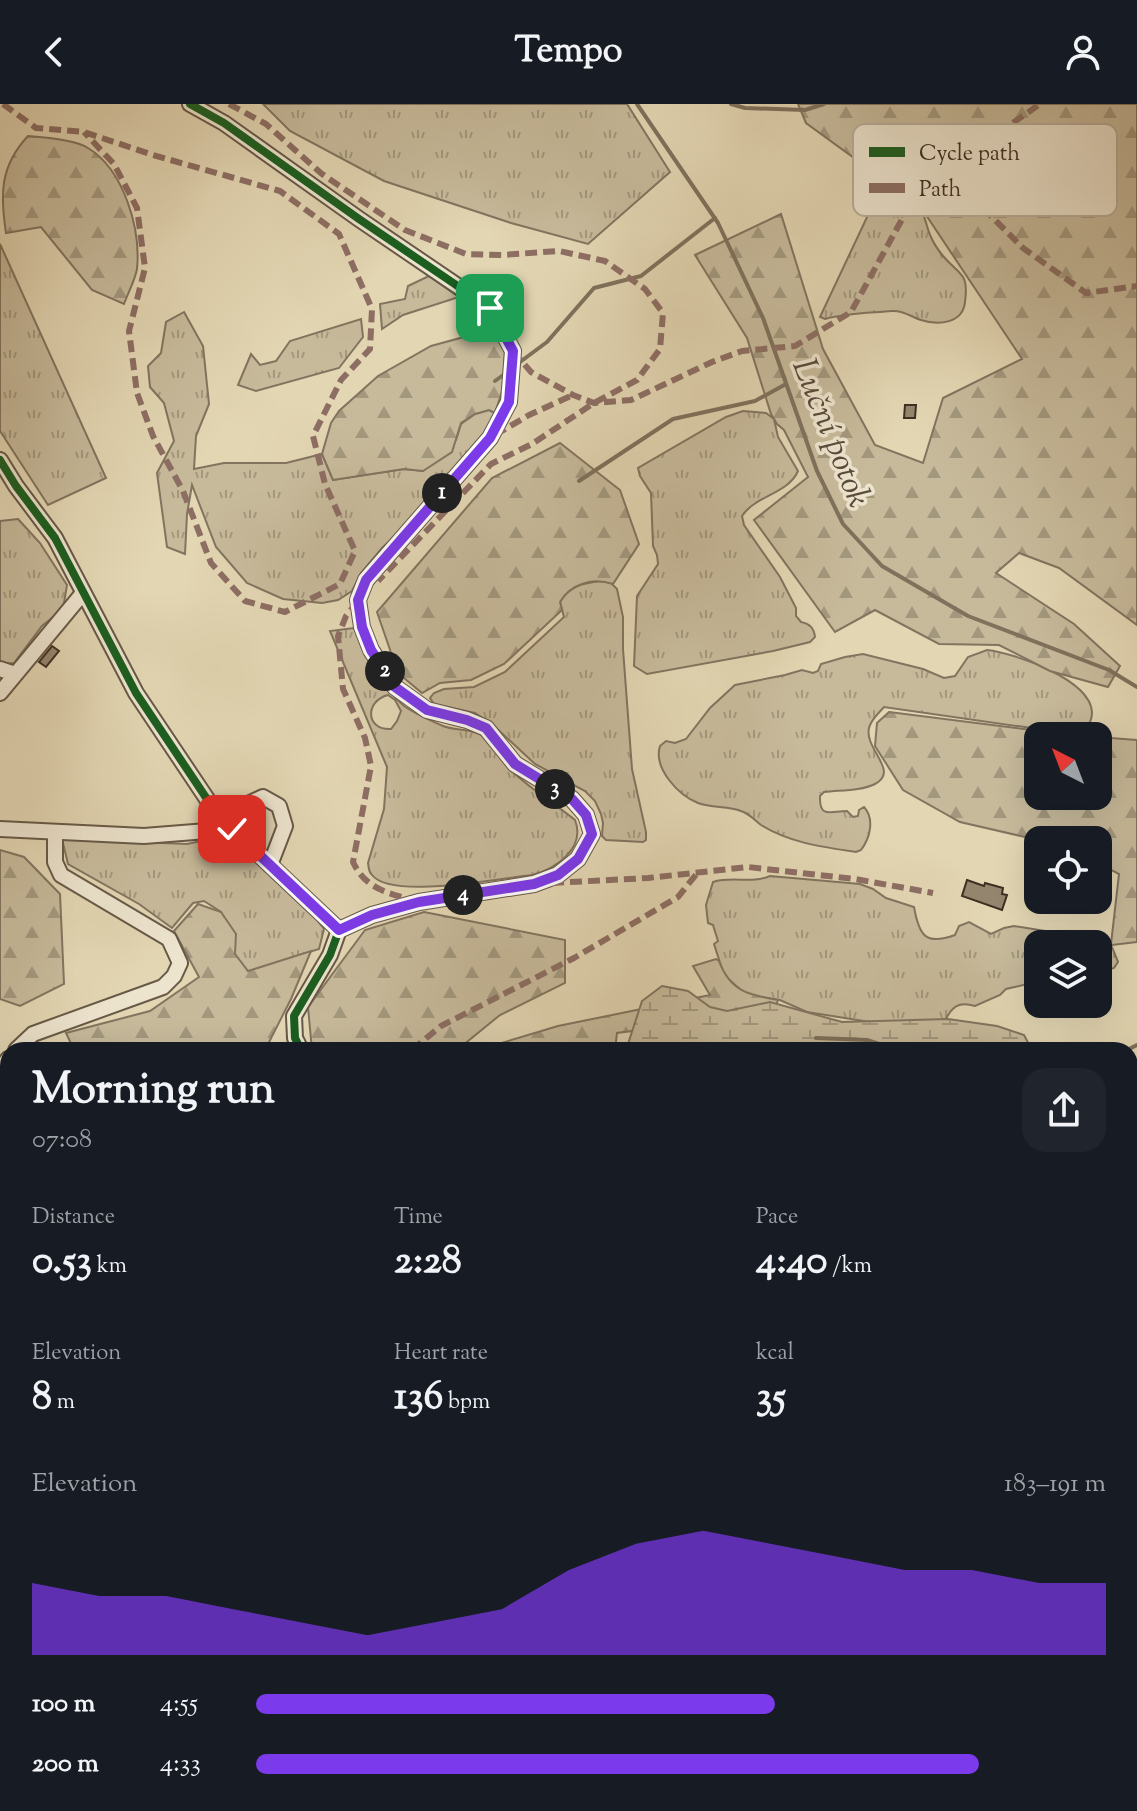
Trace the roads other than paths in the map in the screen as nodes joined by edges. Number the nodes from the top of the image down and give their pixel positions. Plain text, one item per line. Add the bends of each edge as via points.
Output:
1 (190, 104) edge
2 (0, 460) edge
3 (83, 593) junction
4 (0, 669) edge
5 (15, 674) junction
6 (0, 693) edge
7 (0, 829) edge
8 (232, 829) junction
9 (55, 832) junction
10 (270, 865) junction
11 (339, 930) junction
12 (24, 1042) edge
13 (297, 1042) edge

1 - 11 street via 490,308 513,351 509,402 490,438 366,580 358,600 362,627 395,687 427,710 486,728 515,764 572,799 586,815 592,834 578,859 558,875 534,884 419,902
2 - 3 street via 55,538
3 - 5 street
3 - 8 street via 136,693
4 - 5 street
5 - 6 street
7 - 9 street
8 - 9 street via 144,836
8 - 10 street
8 - 10 street via 242,807 263,797 279,806 285,826
9 - 12 street via 55,862 61,875 169,939 180,963 163,987 33,1034
10 - 11 street
11 - 13 street via 294,1016

